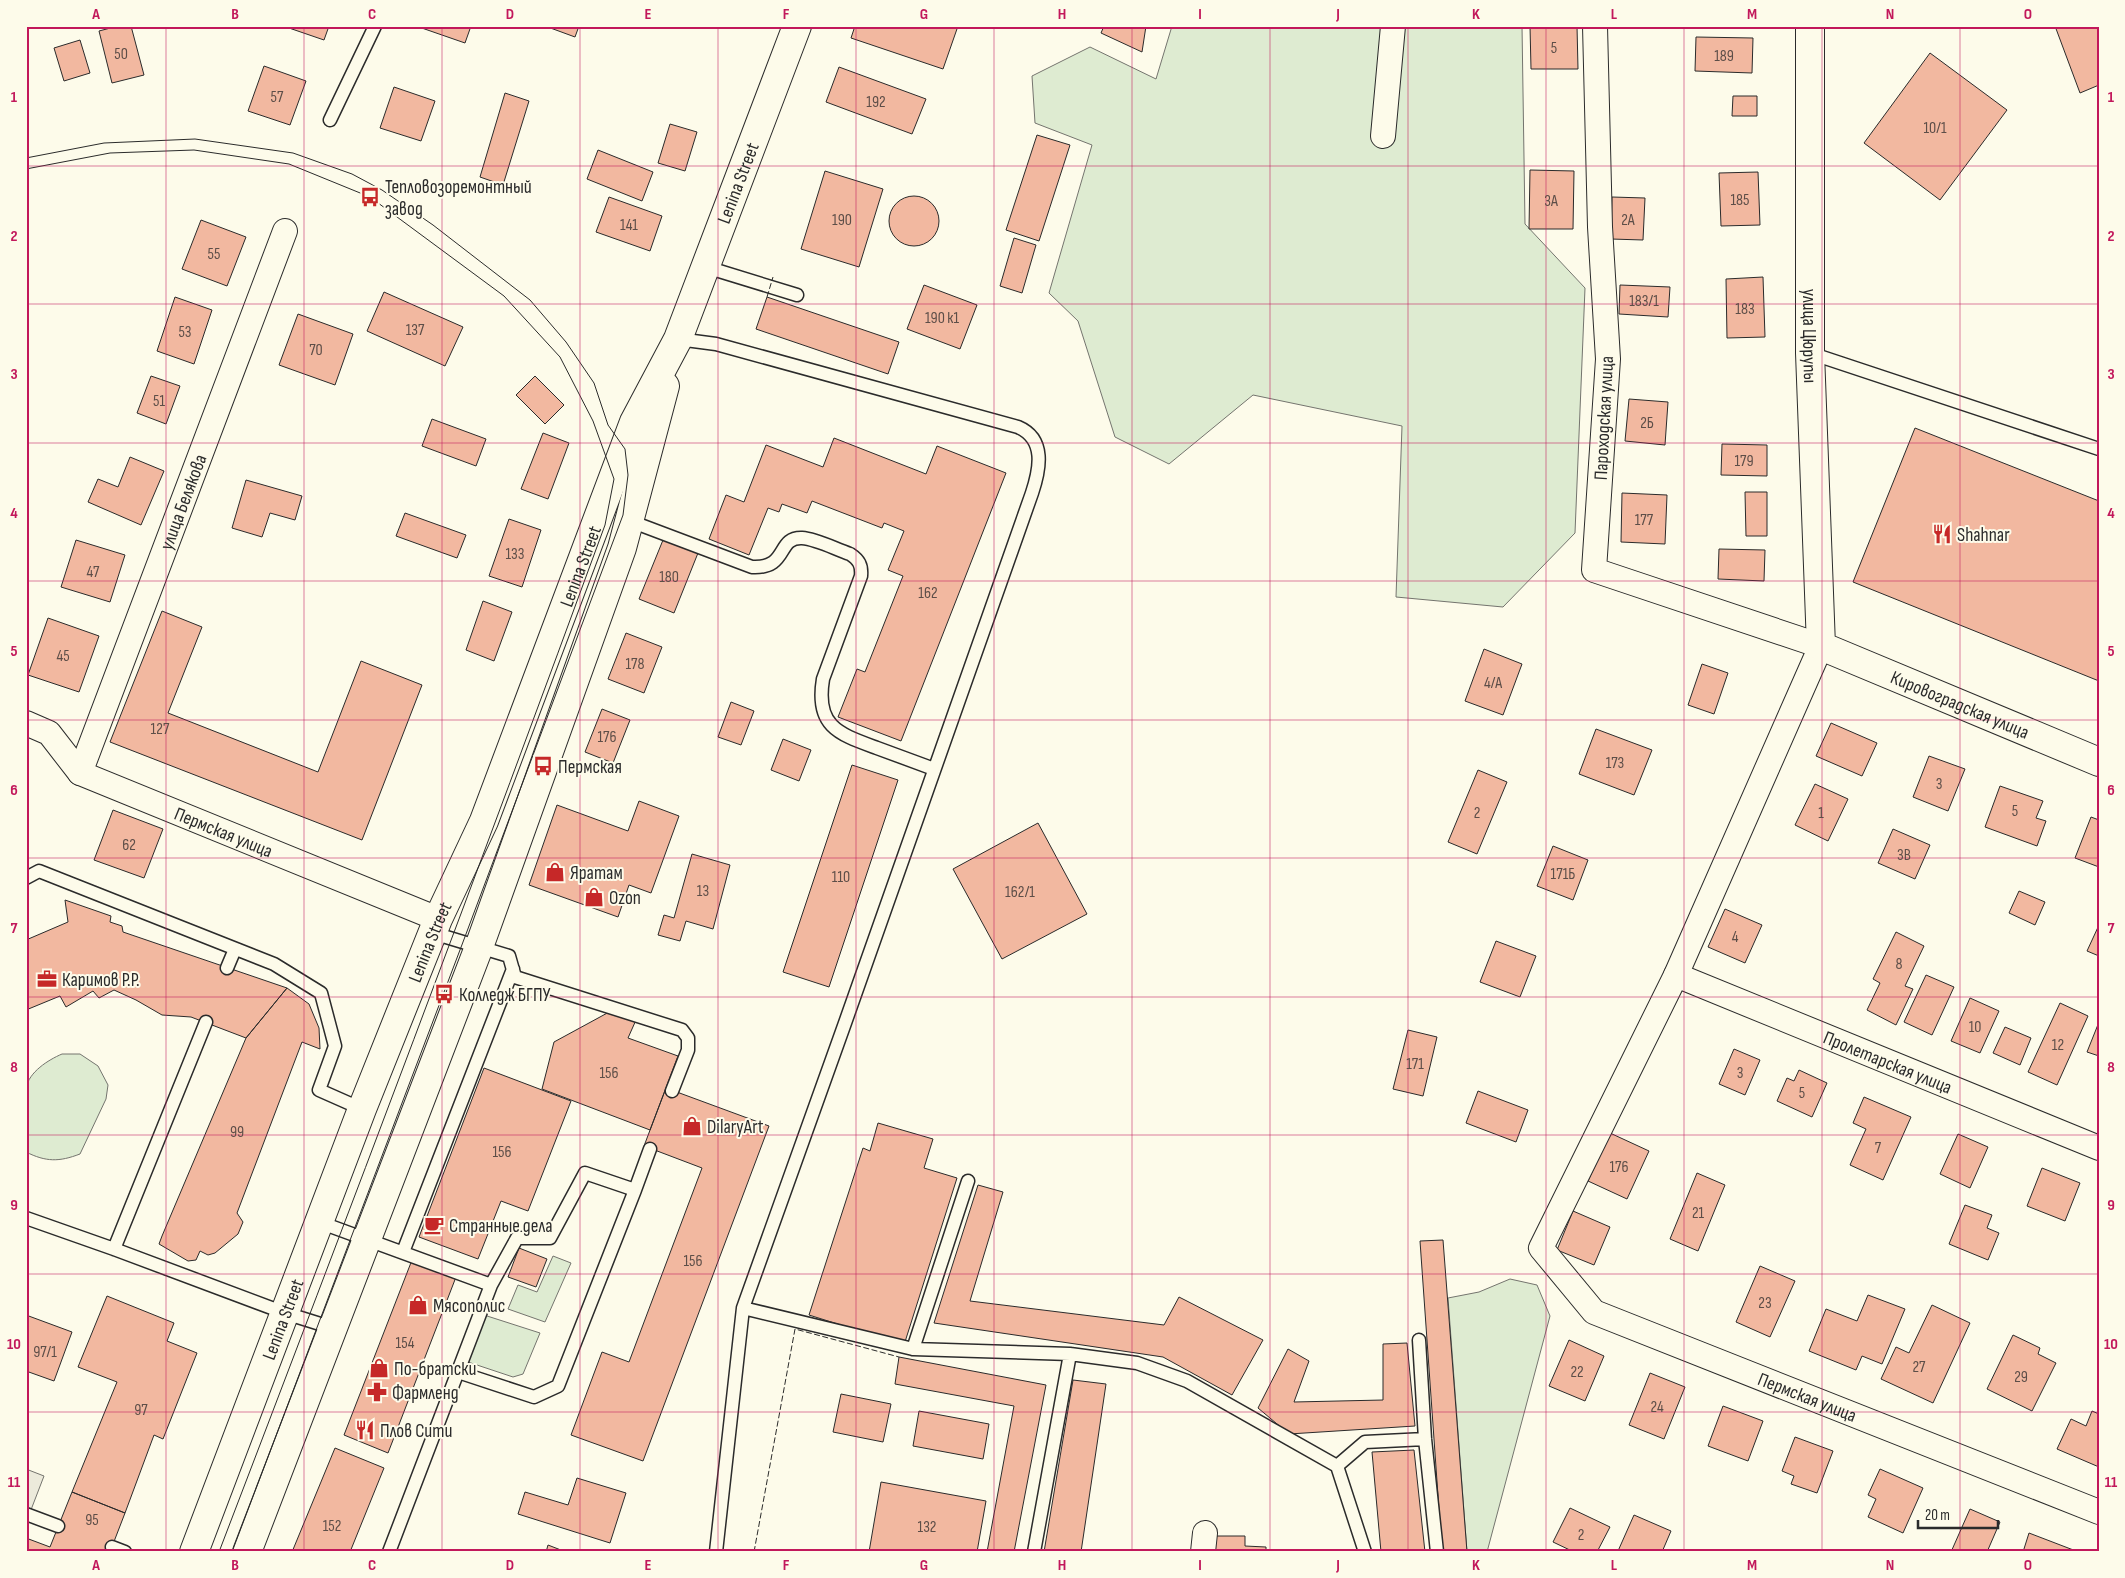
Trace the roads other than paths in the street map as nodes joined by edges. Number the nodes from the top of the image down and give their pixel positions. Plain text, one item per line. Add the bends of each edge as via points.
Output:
1 (375, 26) edge
2 (797, 26) edge
3 (1393, 26) edge
4 (1595, 26) edge
5 (1810, 26) edge
6 (330, 120) dead end
7 (1383, 136) dead end
8 (285, 231) dead end
9 (706, 267) junction
10 (797, 295) dead end
11 (678, 339) junction
12 (1810, 353) junction
13 (2099, 449) edge
14 (630, 522) junction
15 (1821, 646) junction
16 (26, 724) edge
17 (2099, 762) edge
18 (934, 770) junction
19 (80, 773) junction
20 (26, 878) edge
21 (436, 926) junction
22 (479, 947) junction
23 (235, 949) junction
24 (227, 968) dead end
25 (513, 969) junction
26 (1676, 975) junction
27 (206, 1022) dead end
28 (672, 1091) dead end
29 (362, 1109) junction
30 (2099, 1148) edge
31 (650, 1150) dead end
32 (968, 1181) dead end
33 (635, 1190) junction
34 (26, 1218) edge
35 (319, 1222) junction
36 (367, 1238) junction
37 (114, 1249) junction
38 (403, 1252) junction
39 (491, 1286) junction
40 (743, 1308) junction
41 (285, 1313) junction
42 (333, 1328) junction
43 (1418, 1340) dead end
44 (913, 1349) junction
45 (1070, 1354) junction
46 (458, 1372) junction
47 (1425, 1439) junction
48 (1337, 1466) junction
49 (2099, 1512) edge
50 (26, 1514) edge
51 (58, 1526) dead end
52 (112, 1547) dead end
53 (125, 1552) edge
54 (194, 1552) edge
55 (247, 1552) edge
56 (388, 1552) edge
57 (716, 1552) edge
58 (1034, 1552) edge
59 (1366, 1552) edge
60 (1437, 1552) edge

1 - 6 lane
2 - 9 street, Lenina Street
3 - 7 street
4 - 15 street, Пароходская улица via 1600,227 1608,359 1594,570
5 - 12 street, улица Цюрупы
8 - 19 street, улица Белякова
9 - 10 lane
9 - 11 street, Lenina Street
11 - 14 street, Lenina Street
11 - 18 lane via 716,344 1018,427 1031,435 1036,444 1036,479
11 - 21 street, Lenina Street via 634,422 484,821
12 - 13 lane
12 - 15 street, улица Цюрупы
14 - 18 lane via 752,567 773,563 779,559 788,542 801,538 857,559 862,569 861,576 823,679 820,694 823,710 842,735
14 - 22 street, Lenina Street
15 - 17 street, Кировоградская улица
15 - 26 street
16 - 19 street via 49,733
18 - 40 lane
19 - 21 street, Пермская улица
20 - 23 lane via 39,871
21 - 22 lane
21 - 29 street, Lenina Street
22 - 25 lane via 509,956
22 - 36 street, Lenina Street
23 - 24 lane
23 - 29 lane via 274,964 321,993 335,1046 319,1090
25 - 28 lane via 515,977 682,1030 688,1038 688,1050
25 - 38 lane
26 - 30 street, Пролетарская улица
26 - 49 street, Пермская улица via 1541,1248 1594,1312
27 - 37 lane
29 - 35 street, Lenina Street
31 - 33 lane
32 - 44 lane
33 - 39 lane via 585,1173 550,1238 517,1238
33 - 46 lane via 558,1386 534,1397
34 - 37 lane
35 - 36 lane
35 - 41 street, Lenina Street
36 - 38 lane
36 - 42 street, Lenina Street
37 - 41 lane
38 - 39 lane
39 - 46 lane
40 - 44 lane
40 - 57 lane
41 - 42 lane
41 - 54 street, Lenina Street
42 - 55 street, Lenina Street
43 - 47 lane
44 - 45 lane
45 - 48 lane via 1137,1363 1187,1382
45 - 58 lane
46 - 56 lane
47 - 48 lane via 1365,1442
47 - 60 lane
48 - 59 lane
50 - 51 lane
52 - 53 lane

